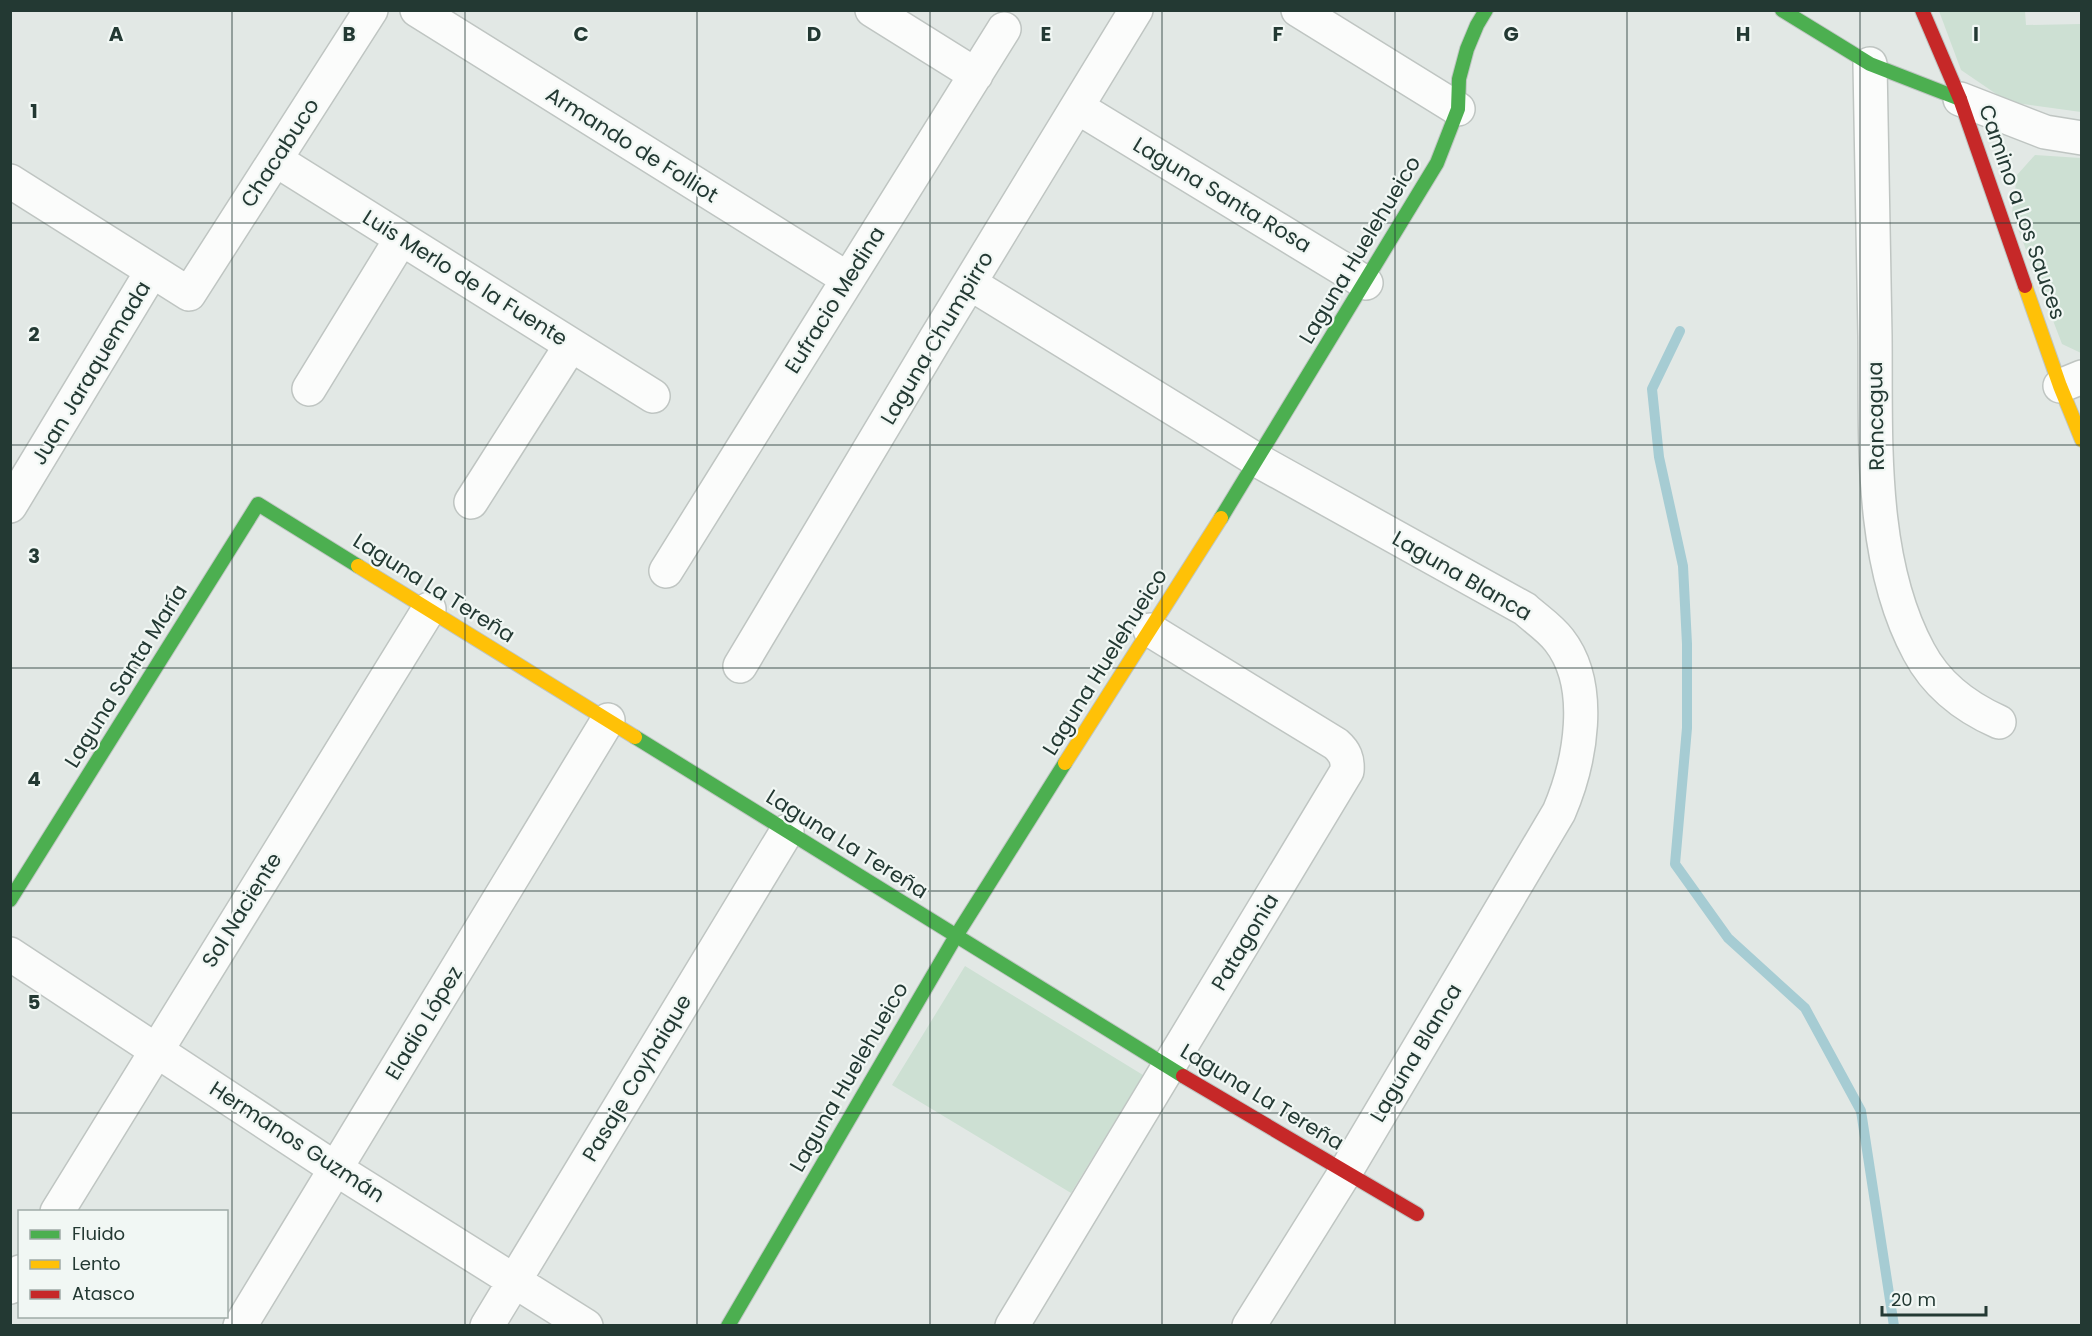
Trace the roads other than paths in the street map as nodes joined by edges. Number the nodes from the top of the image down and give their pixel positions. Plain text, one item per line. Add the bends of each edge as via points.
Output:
1 (371, 10) edge
2 (417, 10) edge
3 (872, 10) edge
4 (1136, 10) edge
5 (1298, 10) edge
6 (1486, 10) edge
7 (1922, 10) edge
8 (1786, 13) edge
9 (1813, 13) dead end
10 (1004, 29) dead end
11 (1870, 64) junction
12 (976, 75) junction
13 (1960, 99) junction
14 (1077, 107) junction
15 (1458, 109) junction
16 (2082, 138) edge
17 (276, 160) junction
18 (10, 181) edge
19 (401, 238) junction
20 (152, 271) junction
21 (848, 279) junction
22 (1366, 283) junction
23 (971, 284) junction
24 (571, 345) junction
25 (2071, 381) edge
26 (309, 389) dead end
27 (653, 396) dead end
28 (2082, 440) edge
29 (1257, 460) junction
30 (471, 502) dead end
31 (258, 504) joint
32 (10, 506) edge
33 (666, 571) dead end
34 (429, 609) junction
35 (1150, 630) junction
36 (740, 666) dead end
37 (608, 720) junction
38 (1999, 722) dead end
39 (787, 831) junction
40 (10, 900) edge
41 (957, 936) junction
42 (10, 954) edge
43 (156, 1049) junction
44 (1168, 1066) junction
45 (336, 1169) junction
46 (1346, 1171) junction
47 (58, 1210) edge
48 (1418, 1214) dead end
49 (514, 1281) junction
50 (240, 1326) edge
51 (488, 1326) edge
52 (586, 1326) edge
53 (728, 1326) edge
54 (1011, 1326) edge
55 (1249, 1326) edge

1 - 17 street, Chacabuco
2 - 21 street, Armando de Folliot
3 - 12 street
4 - 14 street, Laguna Chumpirro
5 - 15 street
6 - 15 street, Laguna Huelehueico via 1467,49 1459,79
7 - 13 street
8 - 9 street
8 - 11 street
10 - 12 street, Eufracio Medina
11 - 13 street
11 - 38 street, Rancagua via 1877,486 1887,559 1901,612 1919,654 1953,696
12 - 21 street, Eufracio Medina
13 - 16 street via 2045,132
13 - 25 street, Camino a Los Sauces
14 - 22 street, Laguna Santa Rosa
14 - 23 street, Laguna Chumpirro
15 - 22 street, Laguna Huelehueico via 1437,164
17 - 19 street, Luis Merlo de la Fuente
17 - 20 street, Chacabuco via 189,294
18 - 20 street
19 - 24 street, Luis Merlo de la Fuente
19 - 26 street
20 - 32 street, Juan Jaraquemada
21 - 33 street, Eufracio Medina
22 - 29 street, Laguna Huelehueico
23 - 29 street, Laguna Blanca
23 - 36 street, Laguna Chumpirro
24 - 27 street, Luis Merlo de la Fuente
24 - 30 street
25 - 28 street, Camino a Los Sauces
29 - 35 street, Laguna Huelehueico
29 - 46 street, Laguna Blanca via 1525,609 1559,640 1573,668 1580,701 1575,769 1559,812
31 - 34 street, Laguna La Tereña
31 - 40 street, Laguna Santa María
34 - 37 street, Laguna La Tereña
34 - 43 street, Sol Naciente
35 - 41 street, Laguna Huelehueico
35 - 44 street, Patagonia via 1336,744 1348,761 1343,780
37 - 39 street, Laguna La Tereña
37 - 45 street, Eladio López
39 - 41 street, Laguna La Tereña
39 - 49 street, Pasaje Coyhaique
41 - 44 street, Laguna La Tereña
41 - 53 street, Laguna Huelehueico
42 - 43 street, Hermanos Guzmán
43 - 45 street, Hermanos Guzmán
43 - 47 street, Sol Naciente
44 - 46 street, Laguna La Tereña
44 - 54 street, Patagonia
45 - 49 street, Hermanos Guzmán
45 - 50 street, Eladio López
46 - 48 street, Laguna La Tereña
46 - 55 street, Laguna Blanca
49 - 51 street, Pasaje Coyhaique
49 - 52 street, Hermanos Guzmán

